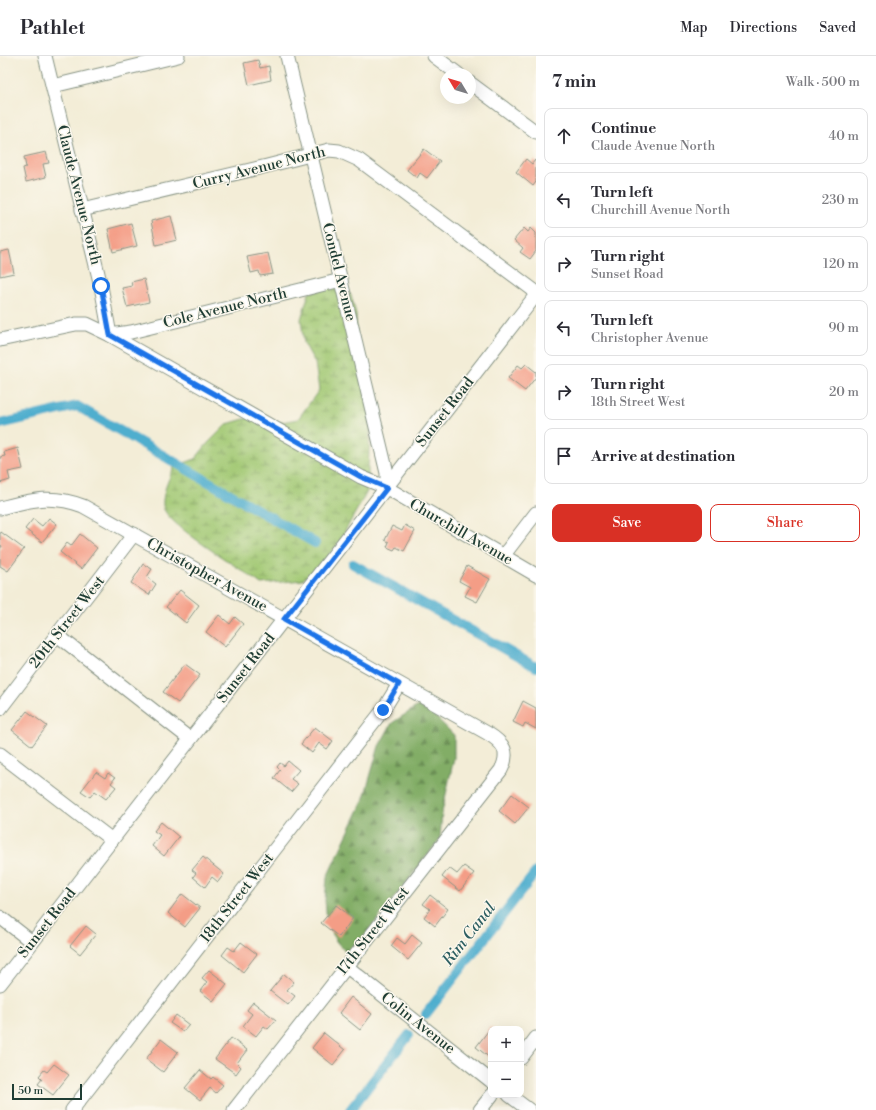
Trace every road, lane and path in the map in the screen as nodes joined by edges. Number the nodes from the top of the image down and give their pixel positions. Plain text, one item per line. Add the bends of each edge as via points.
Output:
1 (45, 56) edge
2 (178, 56) edge
3 (287, 56) edge
4 (434, 56) edge
5 (450, 68) edge
6 (53, 86) junction
7 (476, 87) edge
8 (536, 132) edge
9 (310, 155) junction
10 (82, 210) junction
11 (340, 280) junction
12 (536, 292) edge
13 (536, 295) edge
14 (110, 335) junction
15 (0, 340) edge
16 (387, 488) junction
17 (0, 508) edge
18 (536, 513) edge
19 (134, 534) junction
20 (503, 556) junction
21 (536, 575) edge
22 (284, 619) junction
23 (57, 635) junction
24 (399, 684) junction
25 (0, 709) edge
26 (190, 739) junction
27 (505, 750) joint
28 (0, 754) edge
29 (112, 840) junction
30 (0, 917) edge
31 (32, 942) junction
32 (346, 966) junction
33 (0, 984) edge
34 (536, 1038) edge
35 (524, 1054) edge
36 (488, 1079) edge
37 (490, 1098) edge
38 (513, 1098) edge
39 (72, 1110) edge
40 (234, 1110) edge
41 (480, 1110) edge
42 (529, 1110) edge

1 - 6 street, Claude Avenue North
2 - 6 street
3 - 9 street, Condel Avenue
4 - 5 street
6 - 10 street, Claude Avenue North
7 - 8 street
9 - 10 street, Curry Avenue North
9 - 11 street, Condel Avenue
9 - 12 street, Curry Avenue North via 329,150 339,151 359,160
10 - 14 street, Claude Avenue North
11 - 14 street, Cole Avenue North
11 - 16 street, Condel Avenue via 387,473
13 - 16 street, Sunset Road
14 - 15 street, Churchill Avenue via 87,324 76,324
14 - 16 street, Churchill Avenue via 361,477
16 - 20 street, Churchill Avenue
16 - 22 street, Sunset Road
17 - 19 street, Christopher Avenue via 35,500 59,499 83,506
18 - 20 street
19 - 22 street, Christopher Avenue
19 - 23 street, 20th Street West
20 - 21 street, Churchill Avenue
22 - 24 street, Christopher Avenue
22 - 26 street, Sunset Road
23 - 25 street, 20th Street West
23 - 26 street
24 - 27 street, Christopher Avenue via 496,738
24 - 39 street, 18th Street West via 369,728
26 - 29 street, Sunset Road
27 - 32 street, 17th Street West via 501,770
28 - 29 street
29 - 31 street, Sunset Road
30 - 31 street
31 - 33 street, Sunset Road
32 - 36 street, Colin Avenue
32 - 40 street, 17th Street West
34 - 35 street
37 - 41 street
38 - 42 street

